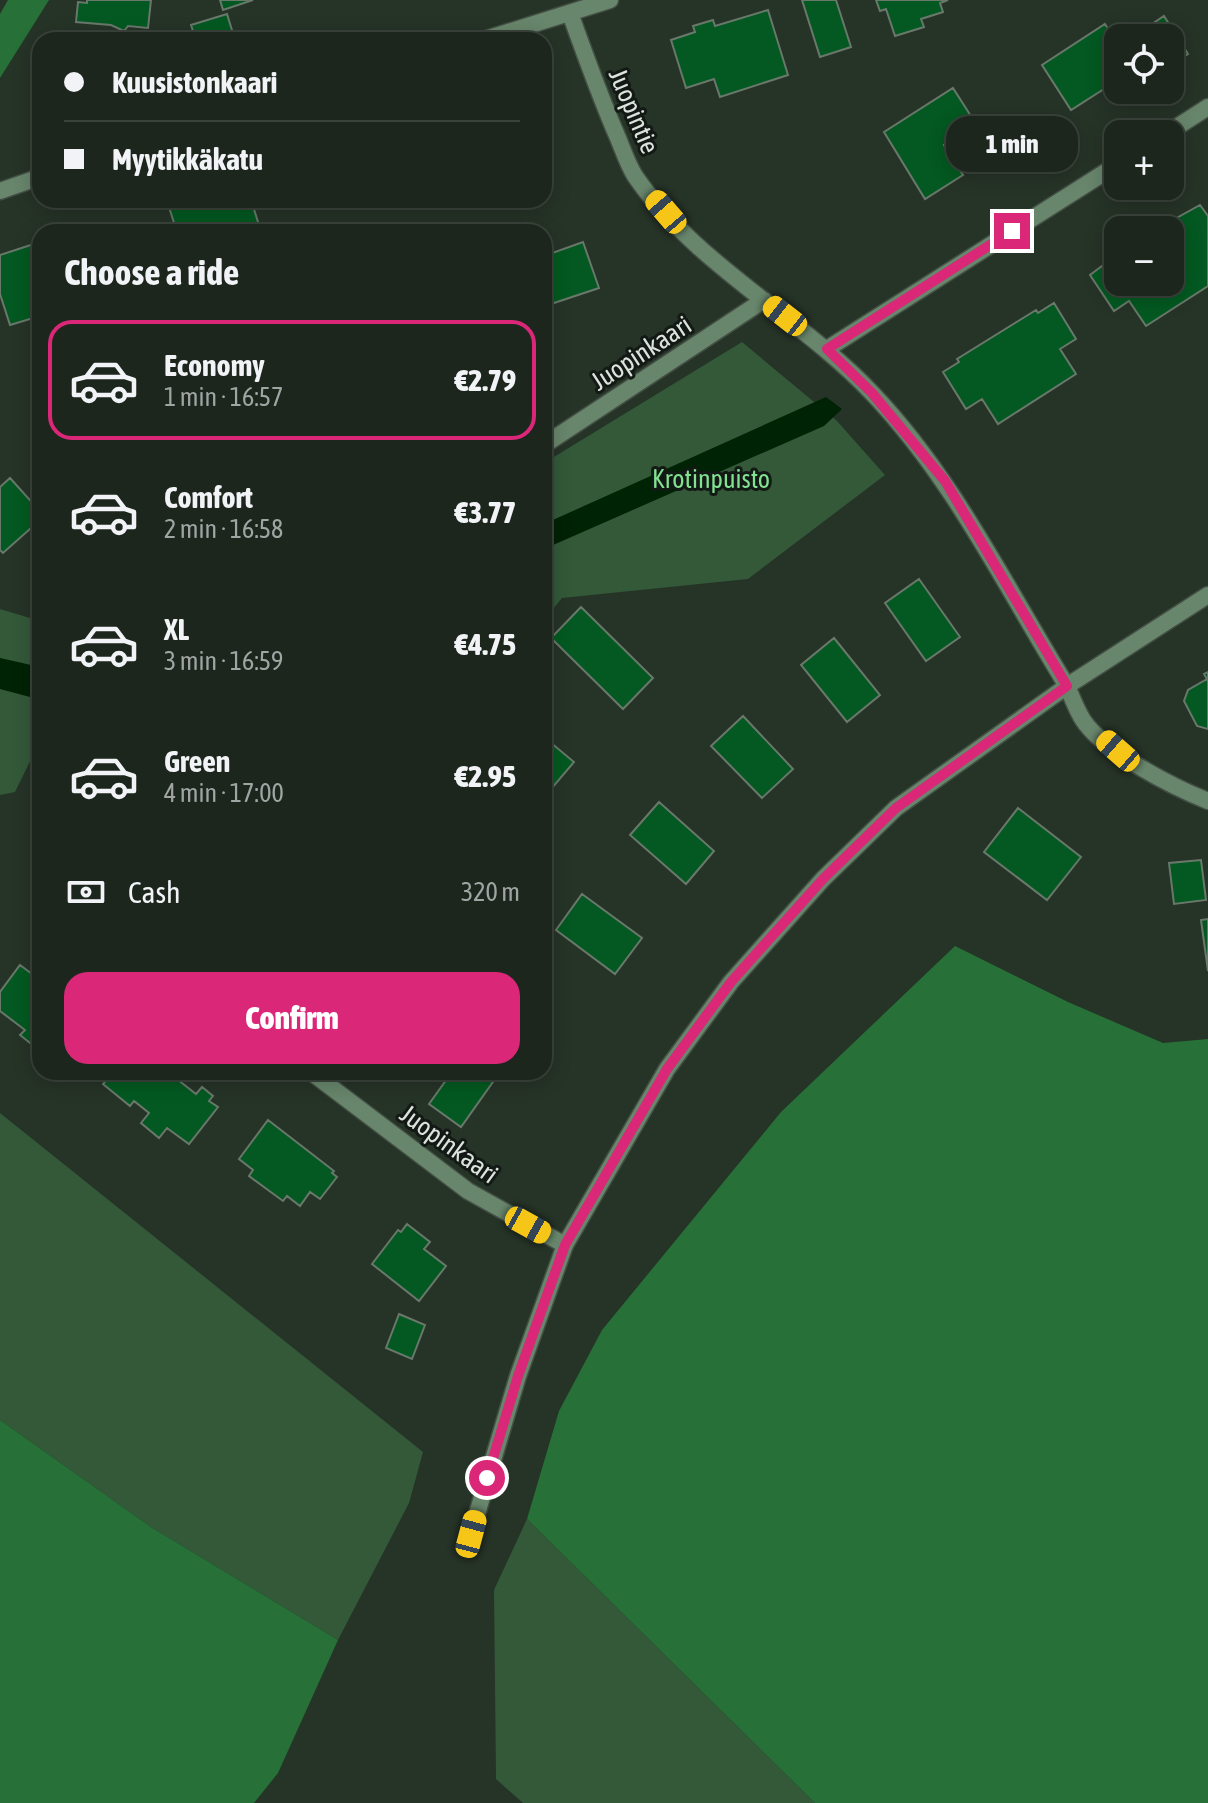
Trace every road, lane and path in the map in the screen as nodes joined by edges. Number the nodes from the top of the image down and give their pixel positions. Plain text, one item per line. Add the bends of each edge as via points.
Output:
1 (610, 0) edge
2 (570, 13) junction
3 (509, 32) edge
4 (1208, 107) edge
5 (1184, 122) edge
6 (1104, 173) edge
7 (32, 180) edge
8 (0, 191) edge
9 (764, 300) junction
10 (827, 349) junction
11 (552, 440) edge
12 (1208, 595) edge
13 (1067, 686) junction
14 (1208, 801) edge
15 (322, 1080) edge
16 (565, 1245) junction
17 (471, 1534) dead end

1 - 2 street
2 - 3 street
2 - 9 street, Juopintie via 635,176 682,230
4 - 5 street
6 - 10 street
7 - 8 street
9 - 10 street, Juopintie
9 - 11 street, Juopinkaari
10 - 13 street, Juopintie via 872,393 945,481
12 - 13 street
13 - 14 street, Juopintie via 1084,721 1118,751 1173,787
13 - 16 street via 896,808 751,959 667,1069
15 - 16 street, Juopinkaari via 468,1191
16 - 17 street via 518,1376

